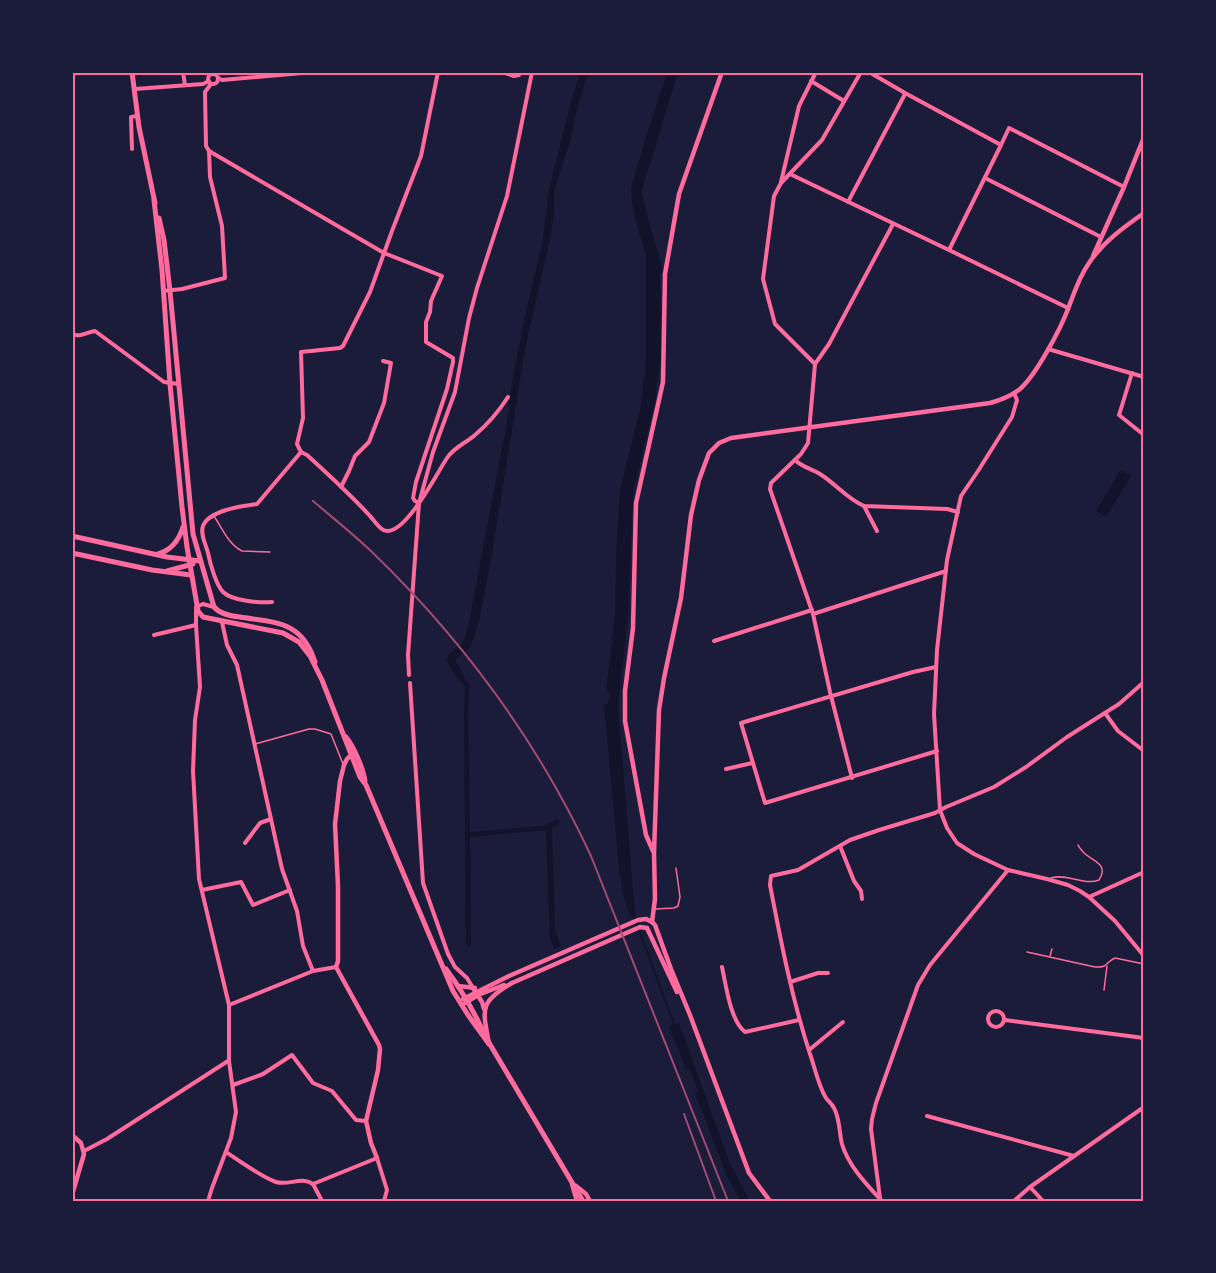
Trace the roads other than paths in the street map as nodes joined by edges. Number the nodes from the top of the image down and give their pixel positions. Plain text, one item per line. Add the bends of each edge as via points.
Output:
1 (132, 72) edge
2 (183, 72) edge
3 (314, 72) edge
4 (438, 72) edge
5 (502, 72) edge
6 (532, 72) edge
7 (722, 72) edge
8 (816, 72) edge
9 (861, 72) edge
10 (869, 72) edge
11 (214, 74) edge
12 (519, 75) dead end
13 (811, 81) junction
14 (210, 82) junction
15 (185, 85) junction
16 (134, 89) junction
17 (905, 93) junction
18 (844, 101) junction
19 (137, 116) junction
20 (1144, 137) edge
21 (1001, 145) junction
22 (132, 149) dead end
23 (209, 151) junction
24 (790, 174) junction
25 (985, 178) junction
26 (781, 183) junction
27 (1124, 187) junction
28 (848, 202) junction
29 (1144, 213) edge
30 (893, 224) junction
31 (1118, 231) junction
32 (1102, 235) junction
33 (949, 250) junction
34 (384, 253) junction
35 (1090, 261) junction
36 (167, 291) junction
37 (1068, 308) junction
38 (72, 334) edge
39 (1048, 349) junction
40 (383, 361) dead end
41 (815, 364) junction
42 (1132, 373) junction
43 (1144, 377) edge
44 (170, 384) junction
45 (178, 384) junction
46 (1014, 393) junction
47 (508, 397) dead end
48 (810, 428) junction
49 (1144, 435) edge
50 (301, 452) junction
51 (795, 460) junction
52 (341, 487) junction
53 (419, 503) junction
54 (864, 506) junction
55 (958, 512) junction
56 (214, 515) junction
57 (184, 525) junction
58 (877, 531) dead end
59 (72, 536) edge
60 (270, 552) dead end
61 (72, 553) edge
62 (154, 554) junction
63 (210, 559) junction
64 (200, 561) junction
65 (189, 562) junction
66 (946, 571) junction
67 (163, 572) junction
68 (191, 575) junction
69 (272, 602) dead end
70 (196, 607) junction
71 (213, 607) junction
72 (813, 612) junction
73 (222, 622) junction
74 (196, 625) junction
75 (154, 635) dead end
76 (714, 641) dead end
77 (936, 668) junction
78 (409, 675) dead end
79 (322, 680) junction
80 (1144, 682) edge
81 (410, 683) dead end
82 (832, 696) junction
83 (1105, 713) junction
84 (255, 744) junction
85 (937, 751) junction
86 (1144, 751) edge
87 (353, 754) junction
88 (752, 763) junction
89 (344, 765) junction
90 (726, 769) dead end
91 (852, 778) junction
92 (940, 810) junction
93 (271, 819) junction
94 (245, 843) dead end
95 (1078, 845) dead end
96 (840, 846) junction
97 (654, 853) junction
98 (676, 868) dead end
99 (1008, 870) junction
100 (1144, 872) edge
101 (1047, 879) junction
102 (202, 890) junction
103 (290, 890) junction
104 (1089, 897) junction
105 (862, 899) dead end
106 (654, 909) junction
107 (652, 922) junction
108 (644, 928) junction
109 (1052, 949) dead end
110 (1027, 952) dead end
111 (1144, 956) edge
112 (1050, 957) junction
113 (440, 960) junction
114 (1144, 964) edge
115 (1107, 966) junction
116 (336, 967) junction
117 (722, 967) dead end
118 (312, 971) junction
119 (828, 973) dead end
120 (790, 982) junction
121 (512, 983) junction
122 (458, 986) junction
123 (1104, 990) dead end
124 (477, 991) junction
125 (463, 1001) junction
126 (229, 1005) junction
127 (484, 1014) junction
128 (690, 1016) junction
129 (799, 1020) junction
130 (1005, 1020) junction
131 (843, 1022) dead end
132 (1144, 1038) edge
133 (489, 1044) junction
134 (809, 1050) junction
135 (229, 1061) junction
136 (233, 1085) junction
137 (1144, 1107) edge
138 (927, 1116) dead end
139 (366, 1121) junction
140 (72, 1135) edge
141 (84, 1151) junction
142 (226, 1152) junction
143 (1075, 1156) junction
144 (377, 1158) junction
145 (571, 1182) junction
146 (313, 1184) junction
147 (1030, 1187) junction
148 (72, 1195) edge
149 (208, 1201) edge
150 (322, 1201) edge
151 (384, 1201) edge
152 (576, 1201) edge
153 (583, 1201) edge
154 (590, 1201) edge
155 (770, 1201) edge
156 (881, 1201) edge
157 (1014, 1201) edge
158 (1043, 1201) edge

1 - 16 main road
2 - 15 street
3 - 11 street via 222,80
4 - 34 street via 422,156
5 - 12 street
6 - 53 street via 507,196 469,318 455,392
7 - 97 street via 679,194 665,274 663,382 636,503 633,628 625,721 646,835
8 - 13 street
9 - 18 street
10 - 17 street
11 - 14 street via 208,79
11 - 14 street via 216,83
13 - 18 street
13 - 26 street via 799,106
14 - 15 street
14 - 23 street via 205,92
15 - 16 street
16 - 19 main road
17 - 21 street
17 - 28 street
18 - 24 street via 822,140
19 - 22 street via 131,117
19 - 36 main road
20 - 27 street
21 - 25 street
21 - 27 street via 1009,128
23 - 34 street
23 - 36 street via 210,177 222,226 225,278
24 - 26 street
24 - 28 street
25 - 32 street
25 - 33 street
26 - 41 street via 774,196 763,279 775,324
27 - 32 street
28 - 30 street
29 - 31 street
30 - 33 street
30 - 41 street
31 - 32 street
31 - 35 street
32 - 35 street
33 - 37 street
34 - 50 street via 370,292 343,345 301,352 303,418 297,444
34 - 53 street via 442,276 431,301 426,342 453,358 453,362 418,473 414,498
35 - 37 street
36 - 44 main road
36 - 45 main road
37 - 39 street
38 - 44 street via 94,331
39 - 42 street
39 - 46 street
40 - 52 street via 391,363 384,403 369,442 355,456
41 - 48 street
42 - 43 street
42 - 49 street via 1119,415
44 - 45 street
44 - 57 main road
45 - 64 main road via 193,534
46 - 48 street via 990,403
46 - 55 street via 1017,399 1012,417 961,496
47 - 53 street via 475,435 448,455
48 - 51 street via 808,443
48 - 97 street via 731,438 713,447 706,459 691,515 681,598 659,710
50 - 52 street
50 - 56 street via 257,504
51 - 54 street
51 - 72 street via 771,483 770,489
52 - 53 street via 388,531 397,528
53 - 78 street
54 - 55 street
54 - 58 street
55 - 66 street
56 - 60 lane via 239,550
56 - 63 street via 203,525 202,533
57 - 62 main road via 174,545
57 - 65 main road
59 - 62 main road
61 - 67 main road
62 - 65 main road
63 - 64 street
63 - 69 street via 224,593 243,600
64 - 65 main road
64 - 71 main road
65 - 67 main road
65 - 68 main road
66 - 72 street
66 - 77 street
67 - 68 main road
68 - 70 main road
70 - 71 street via 202,603
70 - 73 main road via 203,616
70 - 74 street
71 - 79 main road via 230,616 271,622 302,635
72 - 76 street
72 - 82 street
73 - 79 main road via 291,637 304,647
73 - 84 street via 237,665
74 - 75 street
74 - 102 street via 200,687 193,771
77 - 82 street
77 - 85 street
79 - 87 main road
80 - 83 street
81 - 124 street via 423,883 448,954
82 - 88 street via 741,723
82 - 91 street
83 - 86 street via 1118,731
83 - 92 street via 994,787
84 - 89 lane via 315,729 331,734
84 - 93 street
85 - 91 street
85 - 92 street
87 - 89 street
87 - 113 main road
88 - 90 street
88 - 91 street via 765,803
89 - 116 street via 335,824
92 - 96 street
92 - 99 street via 957,843
93 - 94 street via 260,823
93 - 103 street
95 - 101 lane via 1101,866 1099,880 1056,876
96 - 105 street
96 - 120 street via 798,870 771,876
97 - 106 street
98 - 106 lane via 678,906
99 - 101 street
99 - 156 street via 918,985 872,1119
100 - 104 street
101 - 104 street
102 - 103 street via 241,882 253,905
102 - 126 street
103 - 118 street
104 - 111 street
106 - 107 street
107 - 108 street
107 - 124 street via 638,920
107 - 128 street
108 - 121 street
108 - 128 street
109 - 112 lane
110 - 112 lane
112 - 115 lane
113 - 122 main road
113 - 125 main road
114 - 115 lane via 1115,958
115 - 123 lane
116 - 118 street
116 - 139 street via 380,1045
117 - 129 street via 734,1015 745,1032
118 - 126 street
119 - 120 street
120 - 129 street
121 - 124 street
121 - 127 street via 490,998
122 - 124 street
122 - 125 main road
124 - 125 street
124 - 127 street
125 - 133 main road via 474,1013
126 - 135 street
127 - 133 street
128 - 155 street via 748,1173
129 - 134 street
130 - 130 street via 997,1010 988,1018 994,1027
130 - 132 street
131 - 134 street
133 - 145 main road
134 - 156 street via 826,1098 837,1116 846,1154
135 - 136 street
135 - 141 street
136 - 139 street via 255,1078 292,1055 313,1083 332,1091 356,1120
136 - 142 street via 236,1112
137 - 143 street
138 - 143 street
139 - 144 street
140 - 141 street
141 - 148 street
142 - 146 street via 279,1183 302,1180
142 - 149 street
143 - 147 street
144 - 146 street
144 - 151 street via 387,1190
145 - 152 street
145 - 153 main road
145 - 154 street
146 - 150 street
147 - 157 street
147 - 158 street

